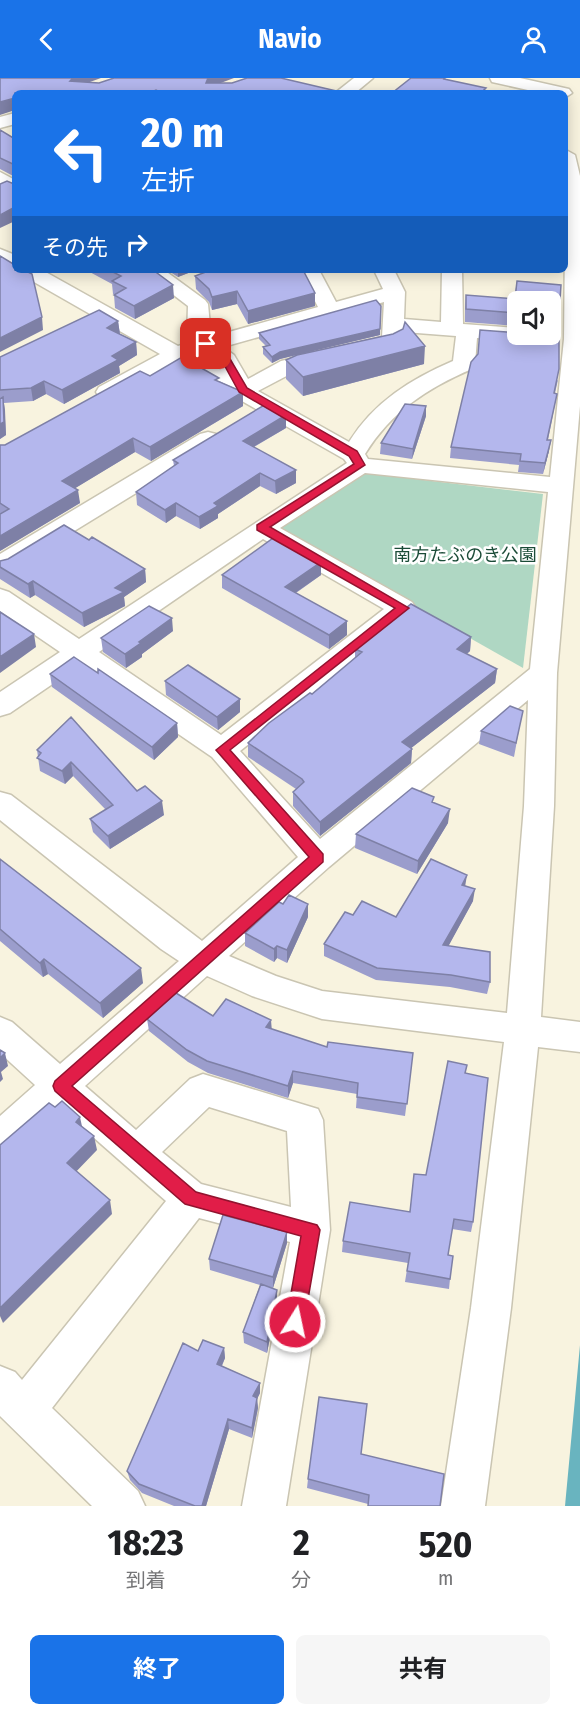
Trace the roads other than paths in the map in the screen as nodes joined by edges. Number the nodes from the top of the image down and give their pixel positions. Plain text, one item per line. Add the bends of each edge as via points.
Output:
1 (364, 78) edge
2 (498, 78) edge
3 (524, 83) edge
4 (580, 89) edge
5 (348, 90) edge
6 (559, 90) edge
7 (568, 164) edge
8 (2, 244) edge
9 (12, 259) edge
10 (568, 263) edge
11 (31, 273) edge
12 (156, 273) edge
13 (311, 273) edge
14 (386, 273) edge
15 (452, 273) edge
16 (567, 273) edge
17 (198, 279) edge
18 (177, 288) junction
19 (395, 292) junction
20 (330, 310) junction
21 (561, 311) edge
22 (396, 325) junction
23 (460, 330) junction
24 (507, 334) edge
25 (206, 344) junction
26 (557, 345) edge
27 (177, 353) junction
28 (243, 390) junction
29 (83, 405) edge
30 (246, 416) junction
31 (357, 459) junction
32 (562, 486) junction
33 (261, 528) junction
34 (0, 565) edge
35 (0, 598) edge
36 (79, 652) junction
37 (543, 673) junction
38 (0, 706) edge
39 (222, 750) junction
40 (0, 803) edge
41 (318, 858) junction
42 (203, 960) junction
43 (523, 1029) junction
44 (0, 1032) edge
45 (573, 1036) edge
46 (61, 1086) junction
47 (0, 1139) edge
48 (136, 1153) junction
49 (191, 1198) junction
50 (311, 1230) junction
51 (12, 1399) edge
52 (123, 1506) edge
53 (264, 1506) edge
54 (463, 1506) edge

1 - 5 street
2 - 3 street
3 - 6 street
4 - 6 street
7 - 10 street via 577,202
8 - 9 street
11 - 27 street via 92,317
12 - 18 street
13 - 20 street
14 - 19 street
15 - 23 street
16 - 21 street
17 - 18 street
18 - 25 street via 198,304 198,337
19 - 20 street
19 - 22 street
20 - 25 street
22 - 23 street
22 - 28 street via 393,340 383,345 289,366
23 - 24 street
23 - 31 street via 464,364 425,380 396,401 365,432
25 - 27 street
25 - 28 street via 226,360
26 - 32 street
27 - 28 street
27 - 29 street
28 - 30 street
30 - 31 street
30 - 34 street
31 - 32 street
31 - 33 street
32 - 37 street
33 - 36 street
33 - 39 street via 403,608
35 - 36 street
36 - 38 street
36 - 39 street
37 - 41 street
37 - 43 street via 539,806
39 - 41 street
40 - 42 street
41 - 42 street
42 - 43 street via 284,995 322,1005
42 - 46 street
43 - 45 street
43 - 54 street via 491,1308
44 - 46 street
46 - 47 street
46 - 48 street
48 - 49 street
48 - 50 street via 203,1090 305,1120
49 - 50 street
49 - 51 street
50 - 53 street
51 - 52 street

